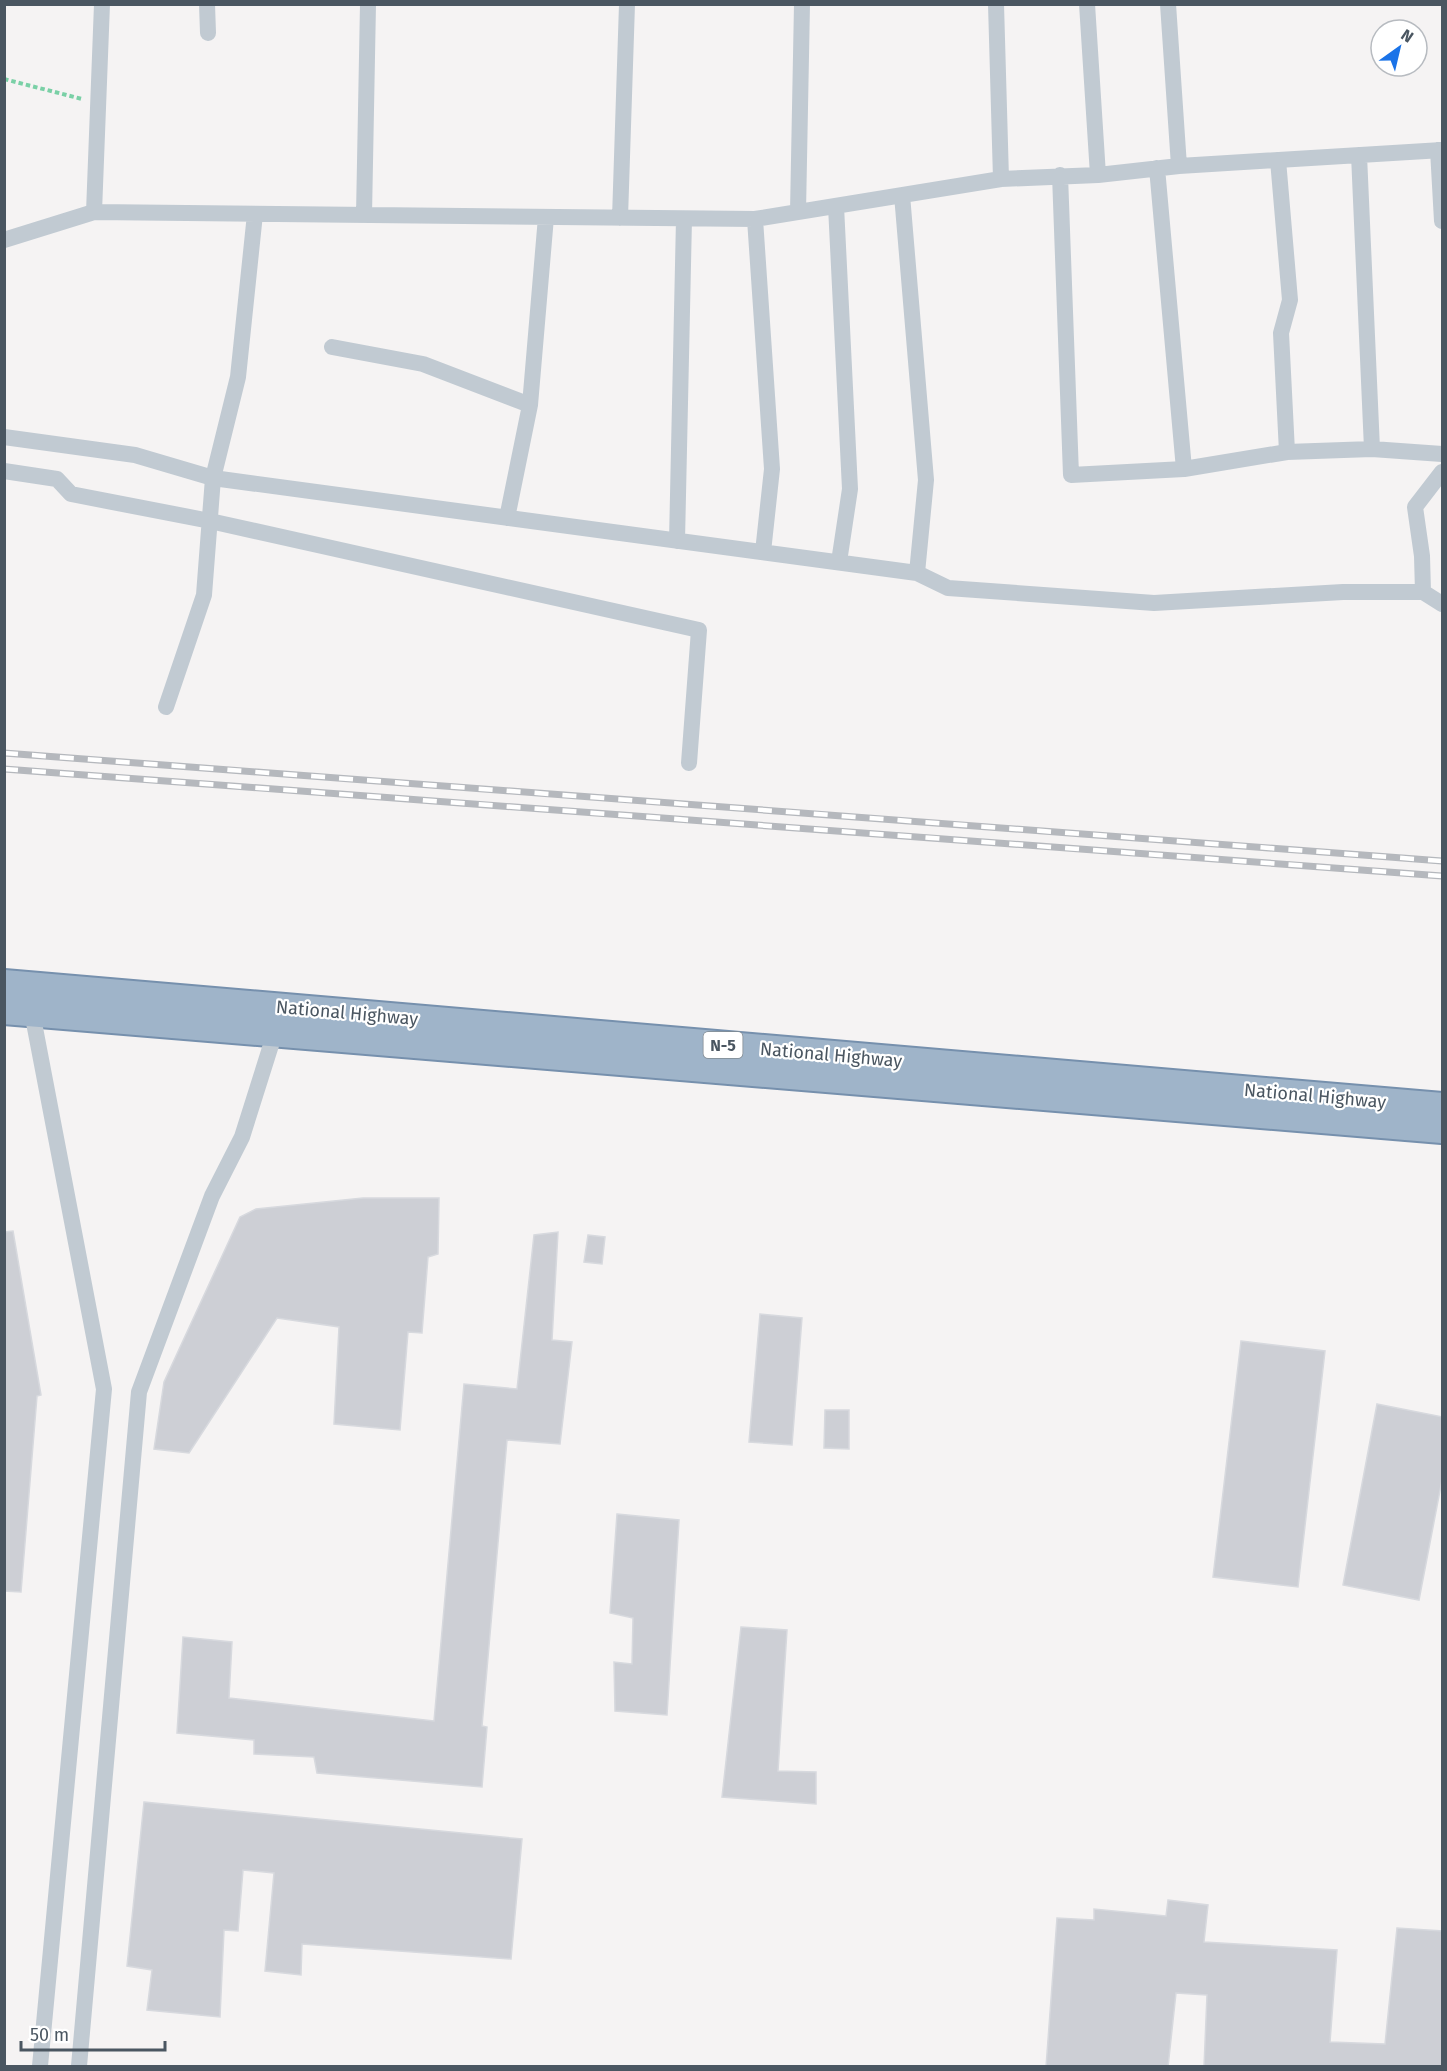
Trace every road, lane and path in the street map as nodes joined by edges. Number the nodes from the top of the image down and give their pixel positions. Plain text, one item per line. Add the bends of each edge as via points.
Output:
1 (102, 4) edge
2 (207, 4) edge
3 (368, 4) edge
4 (627, 4) edge
5 (802, 4) edge
6 (996, 4) edge
7 (1087, 4) edge
8 (1168, 4) edge
9 (208, 33) dead end
10 (4, 79) edge
11 (98, 104) junction
12 (1440, 150) edge
13 (1359, 155) junction
14 (1278, 160) junction
15 (1179, 166) junction
16 (1157, 168) junction
17 (1060, 175) junction
18 (1098, 175) junction
19 (1001, 178) junction
20 (902, 195) junction
21 (836, 206) junction
22 (94, 212) junction
23 (798, 212) junction
24 (255, 214) junction
25 (364, 215) junction
26 (546, 217) junction
27 (620, 218) junction
28 (684, 219) junction
29 (755, 219) junction
30 (1443, 221) edge
31 (4, 240) edge
32 (332, 347) dead end
33 (530, 405) junction
34 (4, 437) edge
35 (1372, 449) junction
36 (1287, 452) junction
37 (1443, 454) edge
38 (1184, 469) junction
39 (4, 471) edge
40 (1443, 472) edge
41 (213, 478) junction
42 (507, 518) junction
43 (210, 521) junction
44 (677, 541) junction
45 (763, 552) junction
46 (839, 562) junction
47 (917, 573) junction
48 (1423, 592) junction
49 (1443, 604) edge
50 (166, 707) dead end
51 (689, 763) dead end
52 (18, 998) edge
53 (277, 1019) junction
54 (1443, 1107) edge
55 (1443, 1129) edge
56 (40, 2067) edge
57 (79, 2067) edge

1 - 11 street
2 - 9 street
3 - 25 street
4 - 27 street
5 - 23 street
6 - 19 street
7 - 18 street
8 - 15 street
10 - 11 path
11 - 22 street
12 - 13 street
12 - 30 street
13 - 14 street
13 - 35 street
14 - 15 street
14 - 36 street via 1290,300 1281,333
15 - 16 street
16 - 18 street
16 - 38 street
17 - 18 street
17 - 19 street
17 - 38 street via 1071,475
19 - 20 street
20 - 21 street
20 - 47 street via 926,480
21 - 23 street
21 - 46 street via 850,489
22 - 24 street
22 - 31 street
23 - 29 street
24 - 25 street
24 - 41 street via 238,377
25 - 26 street
26 - 27 street
26 - 33 street
27 - 28 street
28 - 29 street
28 - 44 street
29 - 45 street via 772,469
32 - 33 street via 423,364
33 - 42 street
34 - 41 street via 135,455
35 - 36 street
35 - 37 street
36 - 38 street
39 - 43 street via 57,479 71,494
40 - 48 street via 1415,507
41 - 42 street
41 - 43 street
42 - 44 street
43 - 50 street via 204,595
43 - 51 street via 699,630
44 - 45 street
45 - 46 street
46 - 47 street
47 - 48 street via 948,588 1154,603 1343,592
48 - 49 street
52 - 53 highway, National Highway / N-5
52 - 56 street via 104,1389
53 - 54 highway, National Highway / N-5
53 - 55 highway, National Highway / N-5
53 - 57 street via 242,1137 212,1196 139,1392

